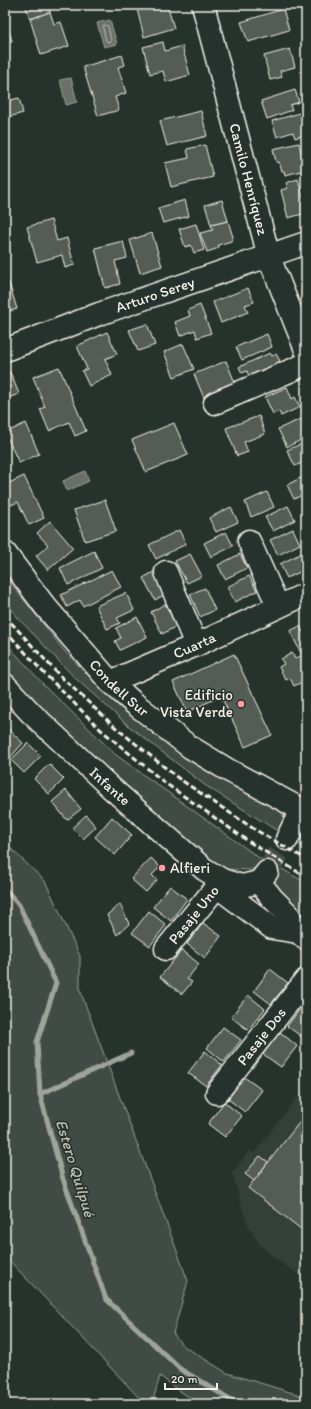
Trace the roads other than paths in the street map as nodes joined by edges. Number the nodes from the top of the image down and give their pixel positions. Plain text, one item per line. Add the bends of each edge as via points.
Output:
1 (203, 5) edge
2 (306, 243) edge
3 (269, 257) junction
4 (5, 350) edge
5 (306, 350) edge
6 (306, 364) edge
7 (215, 403) dead end
8 (249, 541) dead end
9 (5, 553) edge
10 (166, 572) dead end
11 (306, 594) edge
12 (278, 606) junction
13 (196, 645) junction
14 (110, 682) junction
15 (5, 685) edge
16 (304, 811) edge
17 (287, 839) tunnel mouth
18 (222, 880) junction
19 (302, 935) edge
20 (166, 949) dead end
21 (306, 980) edge
22 (217, 1093) dead end

1 - 3 street, Camilo Henríquez
2 - 3 street, Arturo Serey
3 - 4 street, Arturo Serey via 99,314
3 - 5 street, Camilo Henríquez
6 - 7 street
8 - 12 street
9 - 14 street, Condell Sur via 44,605
10 - 13 street
11 - 12 street, Cuarta
12 - 13 street, Cuarta
13 - 14 street, Cuarta
14 - 16 street, Condell Sur via 190,747
15 - 18 street, Infante via 110,787 204,869
16 - 17 street
18 - 19 street, Infante via 227,894 272,928
18 - 19 street, Infante via 242,886 263,877 272,898 288,914
18 - 20 street, Pasaje Uno
21 - 22 street, Pasaje Dos

